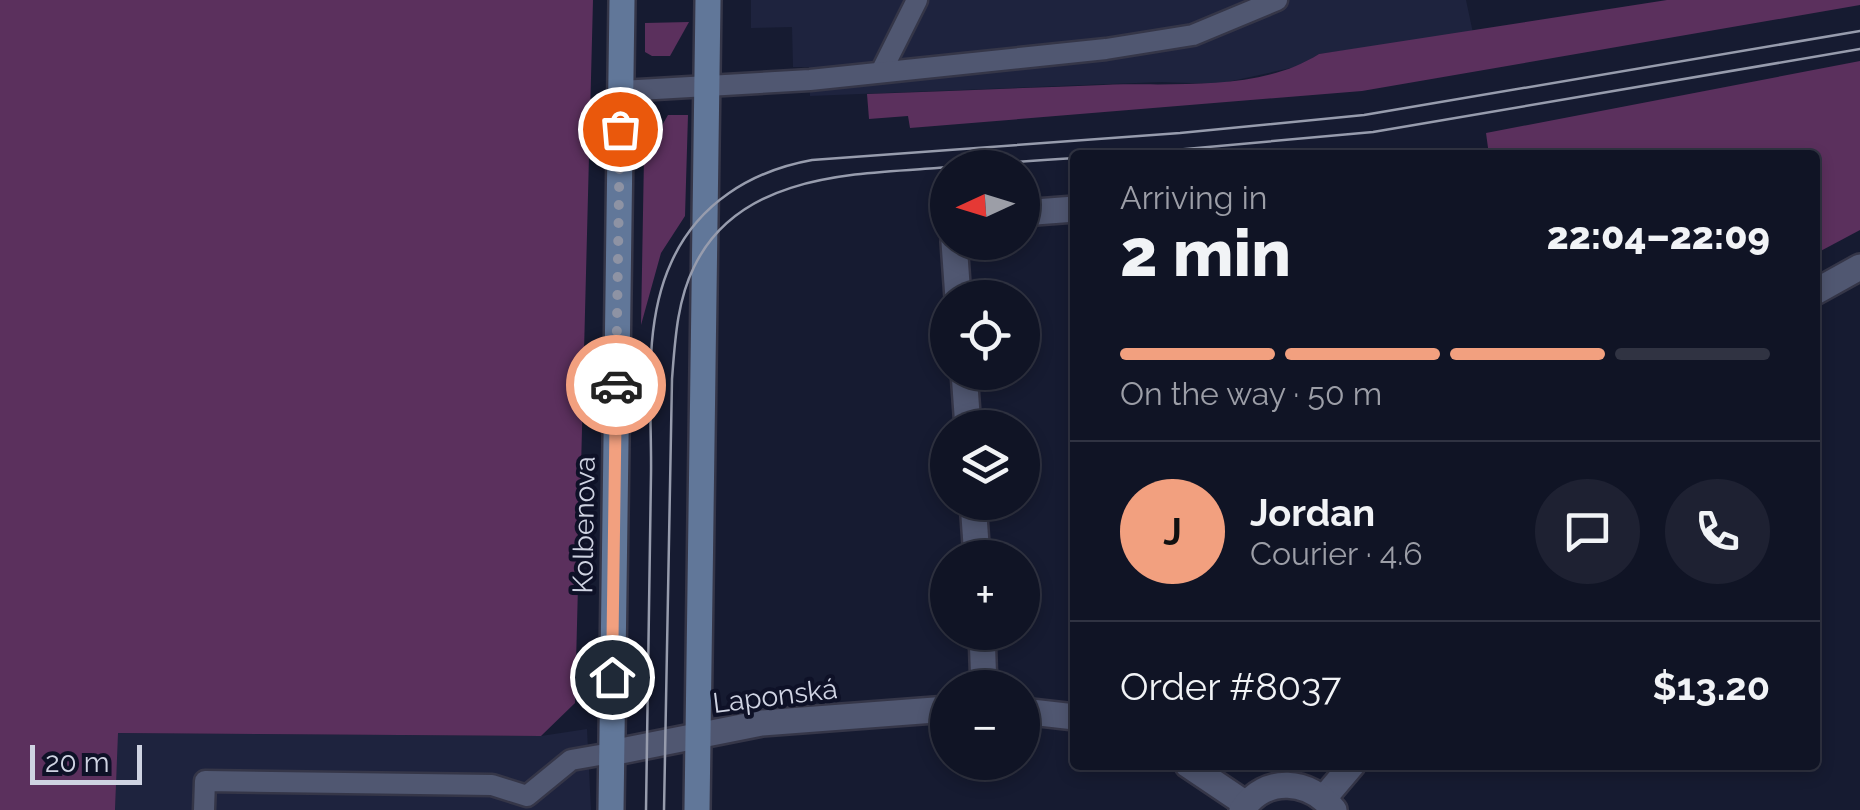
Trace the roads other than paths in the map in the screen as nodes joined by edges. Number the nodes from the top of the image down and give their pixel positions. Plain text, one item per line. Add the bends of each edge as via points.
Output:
1 (622, 0) edge
2 (708, 0) edge
3 (917, 0) edge
4 (1277, 0) edge
5 (881, 72) junction
6 (706, 86) junction
7 (621, 91) junction
8 (1070, 210) edge
9 (1040, 212) edge
10 (1860, 267) edge
11 (1820, 289) edge
12 (930, 710) edge
13 (1040, 712) edge
14 (1070, 716) edge
15 (698, 737) junction
16 (611, 753) junction
17 (1195, 770) edge
18 (1349, 770) edge
19 (522, 803) edge
20 (1329, 804) edge
21 (1244, 807) edge
22 (204, 810) edge
23 (611, 810) edge
24 (697, 810) edge

1 - 7 main road, Kolbenova
2 - 6 main road
3 - 5 lane
4 - 5 lane via 1193,36
5 - 6 lane
6 - 7 lane
6 - 15 main road
7 - 16 main road, Kolbenova
8 - 9 street
10 - 11 street
12 - 15 street, Laponská via 762,723
13 - 14 street
15 - 16 street, Laponská
15 - 24 main road
16 - 19 lane via 571,760
16 - 23 main road, Kolbenova
17 - 21 street
18 - 20 street
19 - 22 lane via 492,785 205,781
20 - 21 street via 1310,788 1292,784 1259,792

